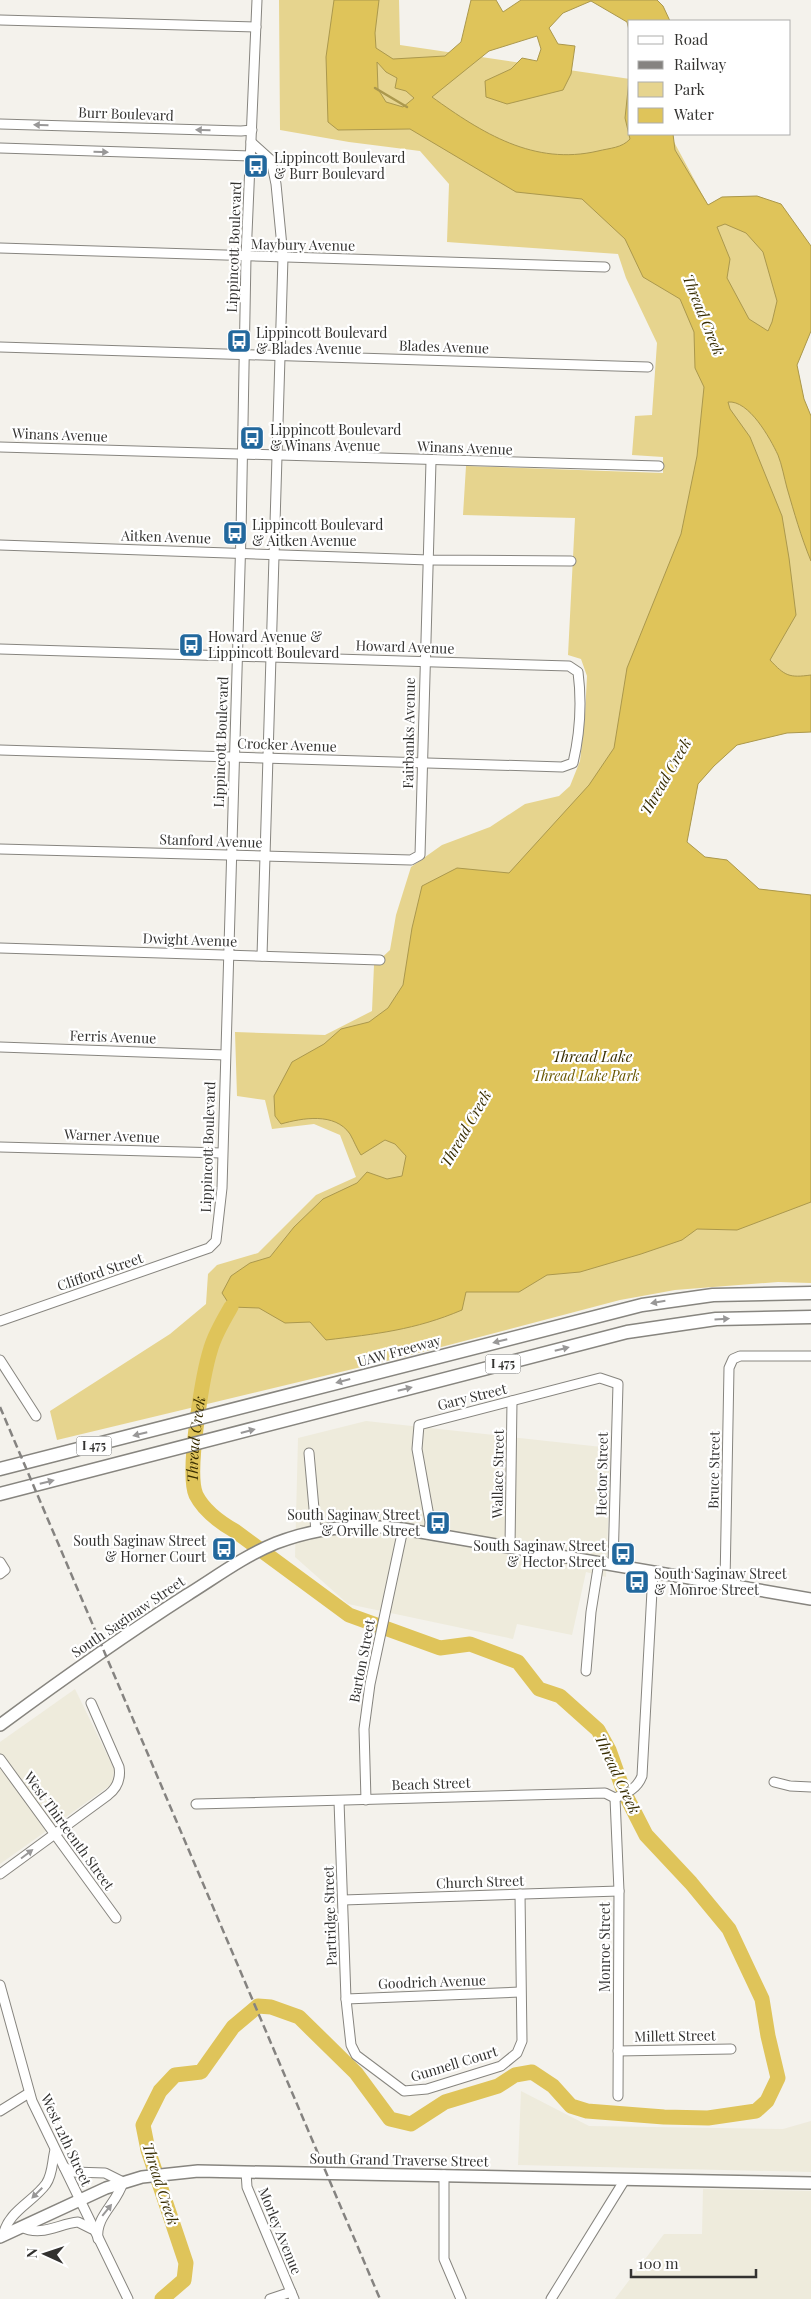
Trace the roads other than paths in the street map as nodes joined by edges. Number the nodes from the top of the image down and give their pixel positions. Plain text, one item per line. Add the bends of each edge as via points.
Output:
1 (257, 0) edge
2 (0, 20) edge
3 (256, 27) junction
4 (0, 124) edge
5 (252, 130) junction
6 (251, 142) junction
7 (0, 148) edge
8 (251, 156) junction
9 (0, 248) edge
10 (246, 257) junction
11 (283, 258) junction
12 (605, 268) dead end
13 (0, 348) edge
14 (245, 355) junction
15 (280, 356) junction
16 (648, 367) dead end
17 (0, 447) edge
18 (243, 454) junction
19 (276, 455) junction
20 (431, 460) junction
21 (659, 466) dead end
22 (0, 546) edge
23 (240, 553) junction
24 (274, 554) junction
25 (429, 560) junction
26 (571, 561) dead end
27 (0, 649) edge
28 (237, 656) junction
29 (271, 656) junction
30 (424, 661) junction
31 (0, 750) edge
32 (235, 757) junction
33 (268, 759) junction
34 (423, 763) junction
35 (573, 763) joint
36 (0, 849) edge
37 (231, 855) junction
38 (420, 855) joint
39 (265, 857) junction
40 (0, 948) edge
41 (228, 955) junction
42 (262, 956) junction
43 (380, 960) dead end
44 (0, 1047) edge
45 (225, 1055) junction
46 (0, 1147) edge
47 (222, 1153) junction
48 (208, 1248) joint
49 (811, 1293) edge
50 (811, 1317) edge
51 (0, 1321) edge
52 (811, 1356) edge
53 (0, 1360) edge
54 (618, 1384) joint
55 (512, 1401) junction
56 (36, 1416) dead end
57 (309, 1453) dead end
58 (0, 1469) edge
59 (0, 1494) edge
60 (403, 1530) junction
61 (316, 1531) junction
62 (429, 1534) junction
63 (510, 1547) junction
64 (599, 1562) junction
65 (613, 1565) junction
66 (653, 1572) junction
67 (725, 1583) junction
68 (811, 1600) edge
69 (586, 1671) dead end
70 (90, 1703) dead end
71 (0, 1725) edge
72 (0, 1759) edge
73 (774, 1782) dead end
74 (811, 1787) edge
75 (615, 1798) junction
76 (366, 1800) junction
77 (339, 1801) junction
78 (196, 1804) dead end
79 (55, 1834) junction
80 (0, 1874) edge
81 (618, 1891) junction
82 (520, 1894) junction
83 (343, 1900) junction
84 (116, 1918) dead end
85 (0, 1985) edge
86 (520, 1992) junction
87 (346, 1999) junction
88 (349, 2030) joint
89 (618, 2050) junction
90 (731, 2050) dead end
91 (29, 2093) junction
92 (618, 2096) dead end
93 (0, 2111) edge
94 (55, 2149) junction
95 (63, 2165) junction
96 (246, 2172) junction
97 (444, 2175) junction
98 (624, 2181) junction
99 (124, 2182) junction
100 (811, 2183) edge
101 (79, 2199) junction
102 (22, 2227) junction
103 (95, 2232) junction
104 (2, 2237) edge
105 (99, 2241) junction
106 (292, 2295) edge
107 (126, 2296) edge
108 (270, 2299) edge
109 (461, 2299) edge
110 (551, 2299) edge

1 - 3 street, Lippincott Boulevard
2 - 3 street
3 - 5 street, Lippincott Boulevard
5 -> 4 street, Burr Boulevard
5 - 6 street, Lippincott Boulevard
6 - 8 street, Lippincott Boulevard
6 - 11 street via 271,160
7 -> 8 street
8 - 10 street, Lippincott Boulevard
9 - 10 street, Maybury Avenue
10 - 11 street, Maybury Avenue
10 - 14 street, Lippincott Boulevard
11 - 12 street, Maybury Avenue
11 - 15 street
13 - 14 street, Blades Avenue
14 - 15 street, Blades Avenue
14 - 18 street, Lippincott Boulevard
15 - 16 street, Blades Avenue
15 - 19 street
17 - 18 street, Winans Avenue
18 - 19 street, Winans Avenue
18 - 23 street, Lippincott Boulevard
19 - 20 street, Winans Avenue
19 - 24 street
20 - 21 street, Winans Avenue
20 - 25 street, Fairbanks Avenue
22 - 23 street, Aitken Avenue
23 - 24 street, Aitken Avenue
23 - 28 street, Lippincott Boulevard
24 - 25 street, Aitken Avenue
24 - 29 street
25 - 26 street, Aitken Avenue
25 - 30 street, Fairbanks Avenue
27 - 28 street, Howard Avenue
28 - 29 street, Howard Avenue
28 - 32 street, Lippincott Boulevard
29 - 30 street, Howard Avenue
29 - 33 street
30 - 34 street, Fairbanks Avenue
30 - 35 street, Howard Avenue via 568,666 578,672 581,696
31 - 32 street, Crocker Avenue
32 - 33 street, Crocker Avenue
32 - 37 street, Lippincott Boulevard
33 - 34 street, Crocker Avenue
33 - 39 street
34 - 35 street, Crocker Avenue via 562,767
34 - 38 street, Fairbanks Avenue
36 - 37 street, Stanford Avenue
37 - 39 street, Stanford Avenue
37 - 41 street, Lippincott Boulevard
38 - 39 street, Stanford Avenue via 411,860
39 - 42 street
40 - 41 street, Dwight Avenue
41 - 42 street, Dwight Avenue
41 - 45 street, Lippincott Boulevard
42 - 43 street, Dwight Avenue
44 - 45 street, Ferris Avenue
45 - 47 street, Lippincott Boulevard
46 - 47 street, Warner Avenue
47 - 48 street, Lippincott Boulevard via 220,1219 216,1241
48 - 51 street, Clifford Street
49 -> 58 highway, UAW Freeway / I 475 via 713,1295 642,1305
59 -> 50 highway, I 475 via 627,1332 716,1319
52 - 67 street, Bruce Street via 740,1356 733,1359 729,1368
53 - 56 street
54 - 55 street, Gary Street via 600,1378
54 - 65 street, Hector Street
55 - 62 street, Gary Street via 419,1425 418,1449 430,1522
55 - 63 street, Wallace Street
57 - 61 street
60 - 61 main road, South Saginaw Street via 356,1525
60 - 62 main road, South Saginaw Street
60 - 76 street, Barton Street via 370,1684 364,1729
61 - 71 main road, South Saginaw Street via 275,1544 244,1559 104,1651
62 - 63 main road, South Saginaw Street
63 - 64 main road, South Saginaw Street
64 - 65 main road, South Saginaw Street
64 - 69 street
65 - 66 main road, South Saginaw Street
66 - 67 main road, South Saginaw Street
66 - 75 street via 642,1776 631,1791
67 - 68 main road, South Saginaw Street
70 - 79 street via 119,1767 120,1778 112,1792
72 - 79 street, West Thirteenth Street
73 - 74 street
75 - 76 street, Beach Street via 605,1793
75 - 81 street, Monroe Street
76 - 77 street, Beach Street
77 - 78 street, Beach Street
77 - 83 street, Partridge Street
80 -> 79 street
79 - 84 street, West Thirteenth Street
81 - 82 street, Church Street
81 - 89 street, Monroe Street
82 - 83 street, Church Street
82 - 86 street, Gunnell Court
83 - 87 street, Partridge Street
85 - 91 street, West 12th Street
86 - 87 street, Goodrich Avenue
86 - 88 street, Gunnell Court via 522,2041 512,2058 502,2066 412,2092 404,2091 356,2055
87 - 88 street, Partridge Street
89 - 90 street, Millett Street
89 - 92 street, Monroe Street
91 - 93 street
91 - 94 street, West 12th Street
94 - 95 street, West 12th Street
94 -> 104 street via 48,2181 10,2217
95 - 99 street via 71,2172 106,2173
95 - 101 street, West 12th Street
96 - 97 main road, South Grand Traverse Street
96 - 99 main road, South Grand Traverse Street via 181,2172
96 - 106 street, Morley Avenue via 247,2187
97 - 98 main road, South Grand Traverse Street
97 - 109 street via 444,2259
98 - 100 main road, South Grand Traverse Street
98 - 110 street
99 - 101 main road, South Grand Traverse Street
105 -> 99 street via 101,2219 120,2194
101 - 102 main road, South Grand Traverse Street
101 - 103 street, West 12th Street
102 - 103 street via 43,2231 78,2222
102 - 104 main road, South Grand Traverse Street
103 - 105 street, West 12th Street
105 - 107 street, West 12th Street
106 - 108 street

